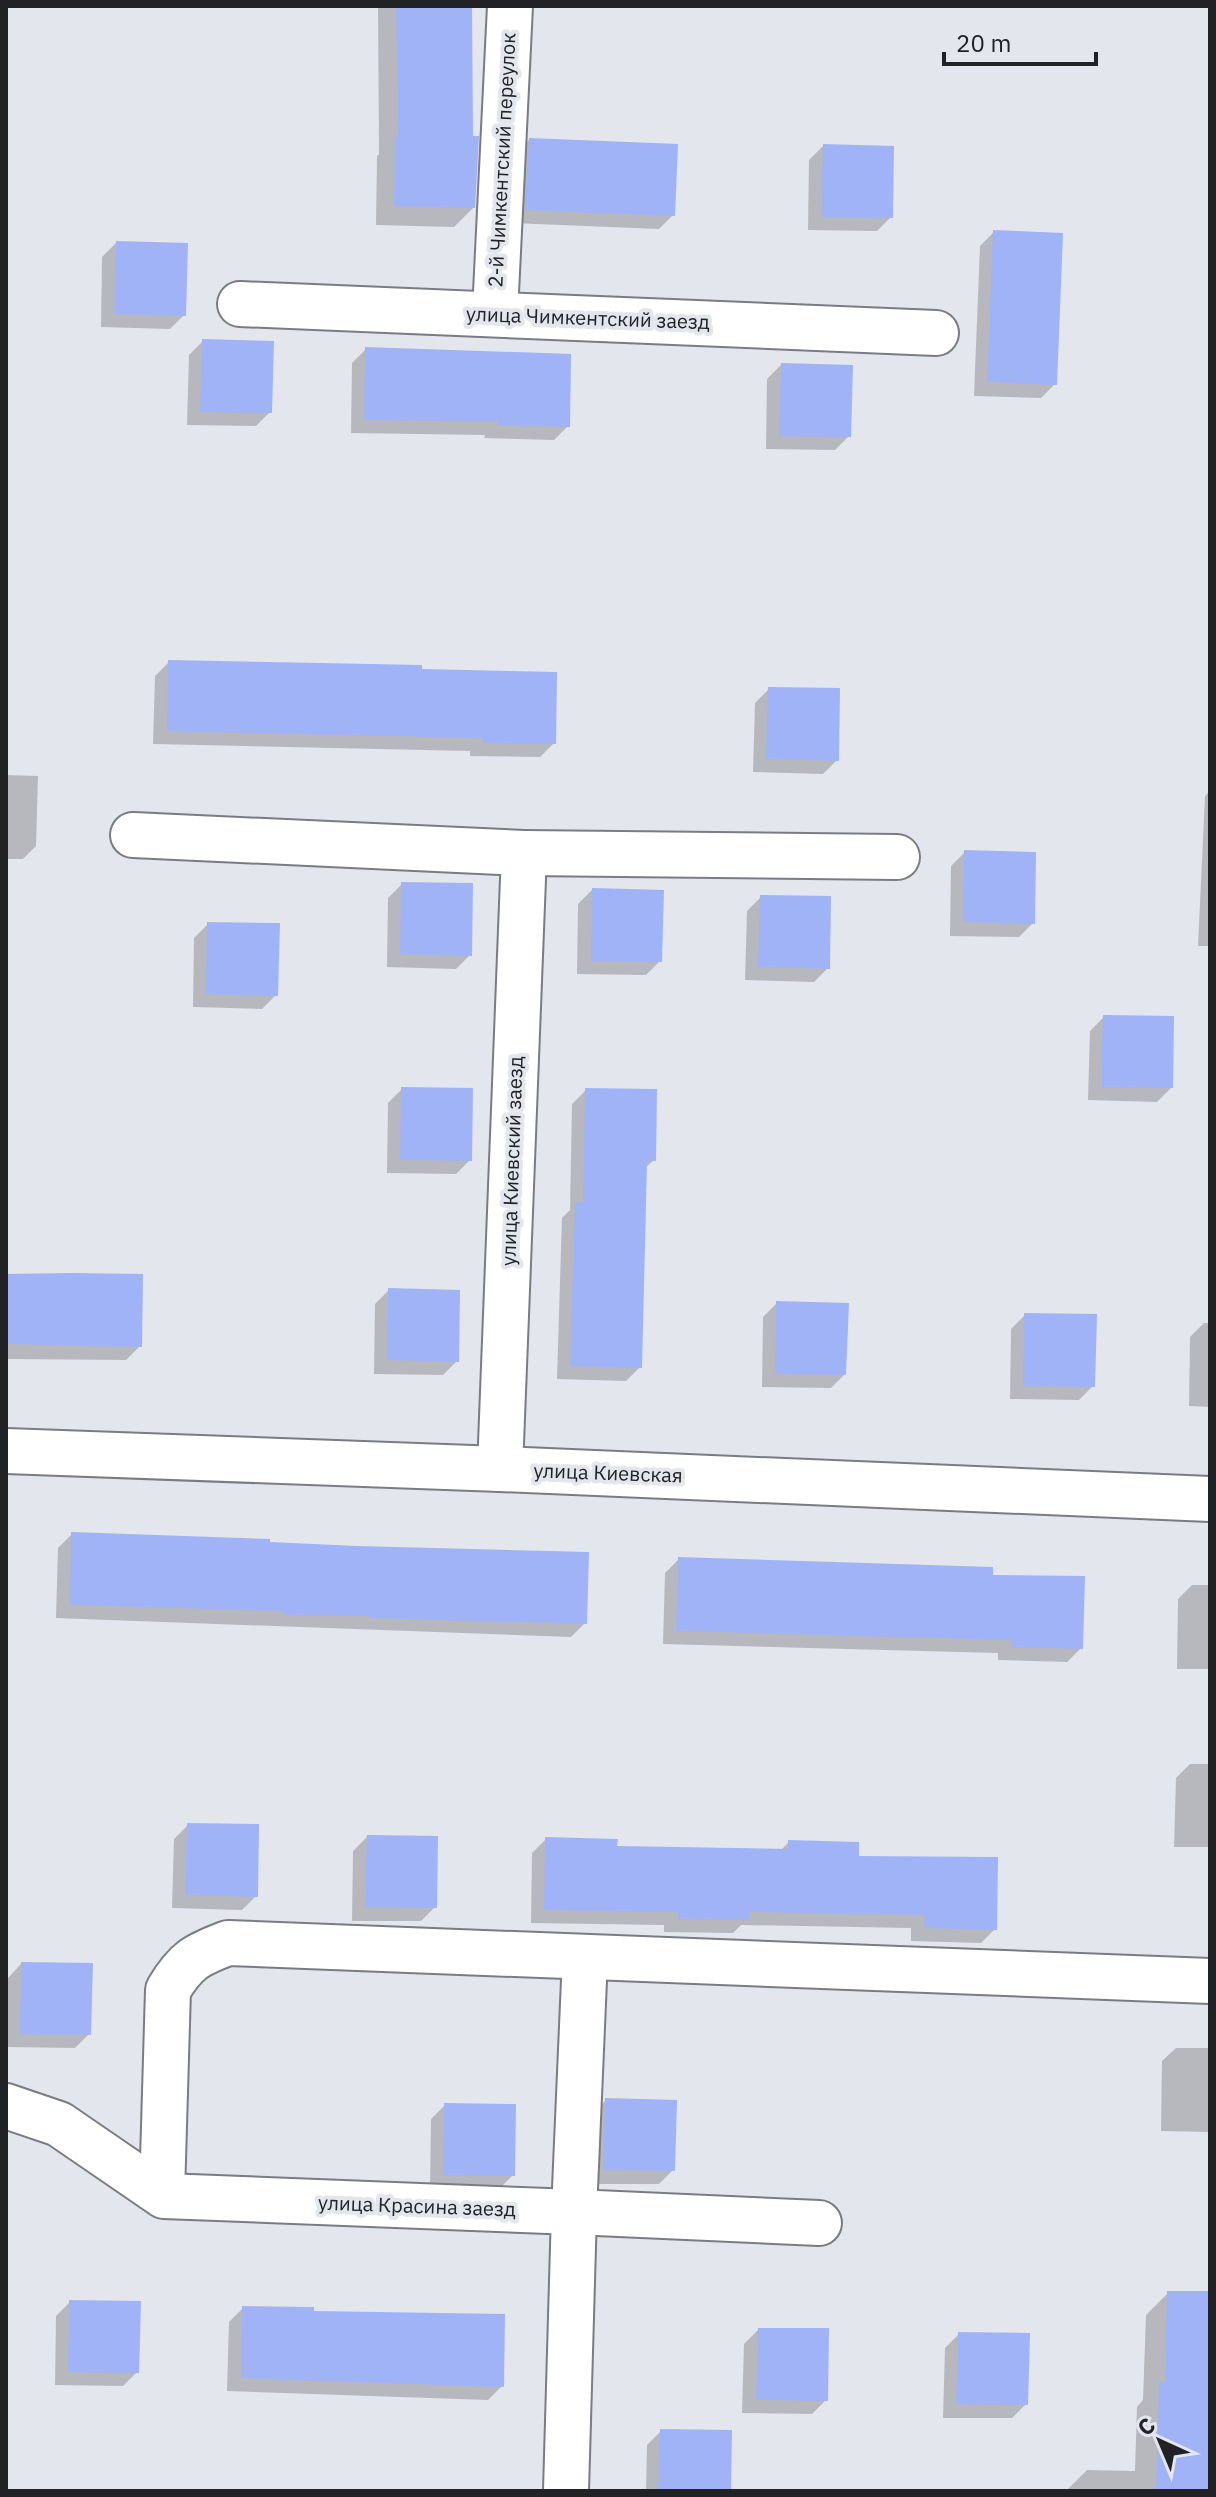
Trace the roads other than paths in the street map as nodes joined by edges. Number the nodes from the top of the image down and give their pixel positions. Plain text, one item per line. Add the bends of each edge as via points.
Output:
1 (510, 6) edge
2 (240, 304) dead end
3 (495, 313) junction
4 (936, 333) dead end
5 (133, 835) dead end
6 (524, 853) junction
7 (897, 857) dead end
8 (6, 1451) edge
9 (500, 1469) junction
10 (1210, 1499) edge
11 (585, 1957) junction
12 (1210, 1981) edge
13 (6, 2106) edge
14 (162, 2194) junction
15 (574, 2212) junction
16 (819, 2223) dead end
17 (566, 2491) edge

1 - 3 street, 2-й Чимкентский переулок
2 - 3 street, улица Чимкентский заезд
3 - 4 street, улица Чимкентский заезд
5 - 6 street
6 - 7 street
6 - 9 street, улица Киевский заезд
8 - 9 street, улица Киевская
9 - 10 street, улица Киевская
11 - 12 street
11 - 14 street via 228,1943 196,1955 168,1990
11 - 15 street
13 - 14 street via 59,2124
14 - 15 street, улица Красина заезд
15 - 16 street, улица Красина заезд
15 - 17 street

